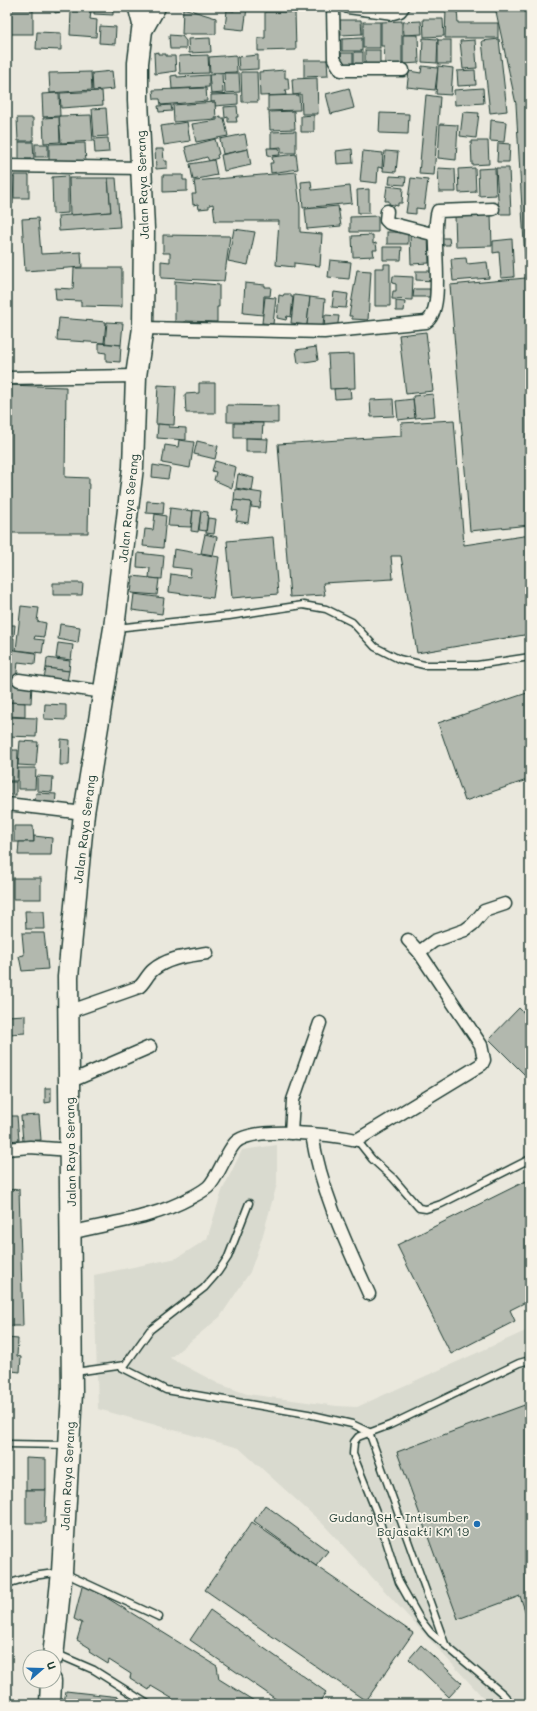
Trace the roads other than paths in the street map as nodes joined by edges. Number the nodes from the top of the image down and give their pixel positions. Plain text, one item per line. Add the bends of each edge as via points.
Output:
1 (136, 7) edge
2 (155, 7) edge
3 (333, 7) edge
4 (348, 7) edge
5 (403, 7) edge
6 (142, 30) junction
7 (403, 70) dead end
8 (7, 166) edge
9 (142, 168) junction
10 (493, 209) dead end
11 (387, 211) dead end
12 (436, 235) junction
13 (143, 328) junction
14 (136, 376) junction
15 (7, 378) edge
16 (114, 628) junction
17 (530, 657) edge
18 (19, 680) dead end
19 (104, 692) junction
20 (7, 804) edge
21 (84, 813) junction
22 (505, 904) dead end
23 (408, 940) dead end
24 (419, 952) junction
25 (207, 953) dead end
26 (68, 1012) junction
27 (320, 1023) dead end
28 (150, 1047) dead end
29 (69, 1082) junction
30 (291, 1133) junction
31 (312, 1135) junction
32 (357, 1140) junction
33 (7, 1149) edge
34 (70, 1150) junction
35 (530, 1159) edge
36 (249, 1203) dead end
37 (70, 1233) junction
38 (369, 1294) dead end
39 (530, 1360) edge
40 (121, 1367) junction
41 (72, 1372) junction
42 (369, 1432) junction
43 (7, 1444) edge
44 (68, 1445) junction
45 (62, 1572) junction
46 (7, 1584) edge
47 (159, 1617) dead end
48 (445, 1645) junction
49 (54, 1649) edge
50 (62, 1658) edge
51 (51, 1689) edge
52 (50, 1704) edge
53 (148, 1704) edge
54 (512, 1704) edge

1 - 6 street
2 - 6 highway, Jalan Raya Serang
3 - 7 street via 334,59 341,70
4 - 5 street via 393,13
6 - 9 highway, Jalan Raya Serang via 138,63 138,100
8 - 9 street
9 - 13 highway, Jalan Raya Serang
10 - 12 street via 440,210 437,216
11 - 12 street via 386,220 389,223
12 - 13 street via 434,310 432,318 426,322 324,332
13 - 14 highway, Jalan Raya Serang
14 - 15 street
14 - 16 highway, Jalan Raya Serang via 133,467
16 - 17 lane via 302,606 326,609 352,622 375,647 399,659 424,665 477,665
16 - 19 highway, Jalan Raya Serang
18 - 19 street
19 - 21 highway, Jalan Raya Serang
20 - 21 street
21 - 26 highway, Jalan Raya Serang via 68,977
22 - 24 street via 484,911 465,930 434,941
23 - 24 street
24 - 32 street via 481,1045 484,1060 482,1064
25 - 26 street via 167,961 151,972 139,987
26 - 29 highway, Jalan Raya Serang
27 - 30 street via 293,1100
28 - 29 street
29 - 34 highway, Jalan Raya Serang
30 - 31 street
30 - 37 street via 256,1134 236,1142 209,1186 188,1199 159,1211
31 - 32 street via 340,1136
31 - 38 street via 316,1159 335,1214
32 - 35 lane via 419,1208 426,1209 442,1204
33 - 34 street via 30,1147
34 - 37 highway, Jalan Raya Serang
36 - 40 lane via 228,1257 218,1272 204,1288 150,1330 129,1362
37 - 41 highway, Jalan Raya Serang
39 - 42 lane via 519,1362 390,1425
40 - 41 lane
40 - 42 lane via 166,1390 308,1414 352,1424
41 - 44 highway, Jalan Raya Serang
42 - 48 lane
42 - 48 lane via 354,1442 353,1454 380,1519 399,1582 420,1619
43 - 44 lane
44 - 45 highway, Jalan Raya Serang
45 - 46 lane via 33,1576
45 - 47 lane
45 - 49 highway, Jalan Raya Serang
48 - 54 lane
50 - 53 lane via 94,1670
51 - 52 highway

